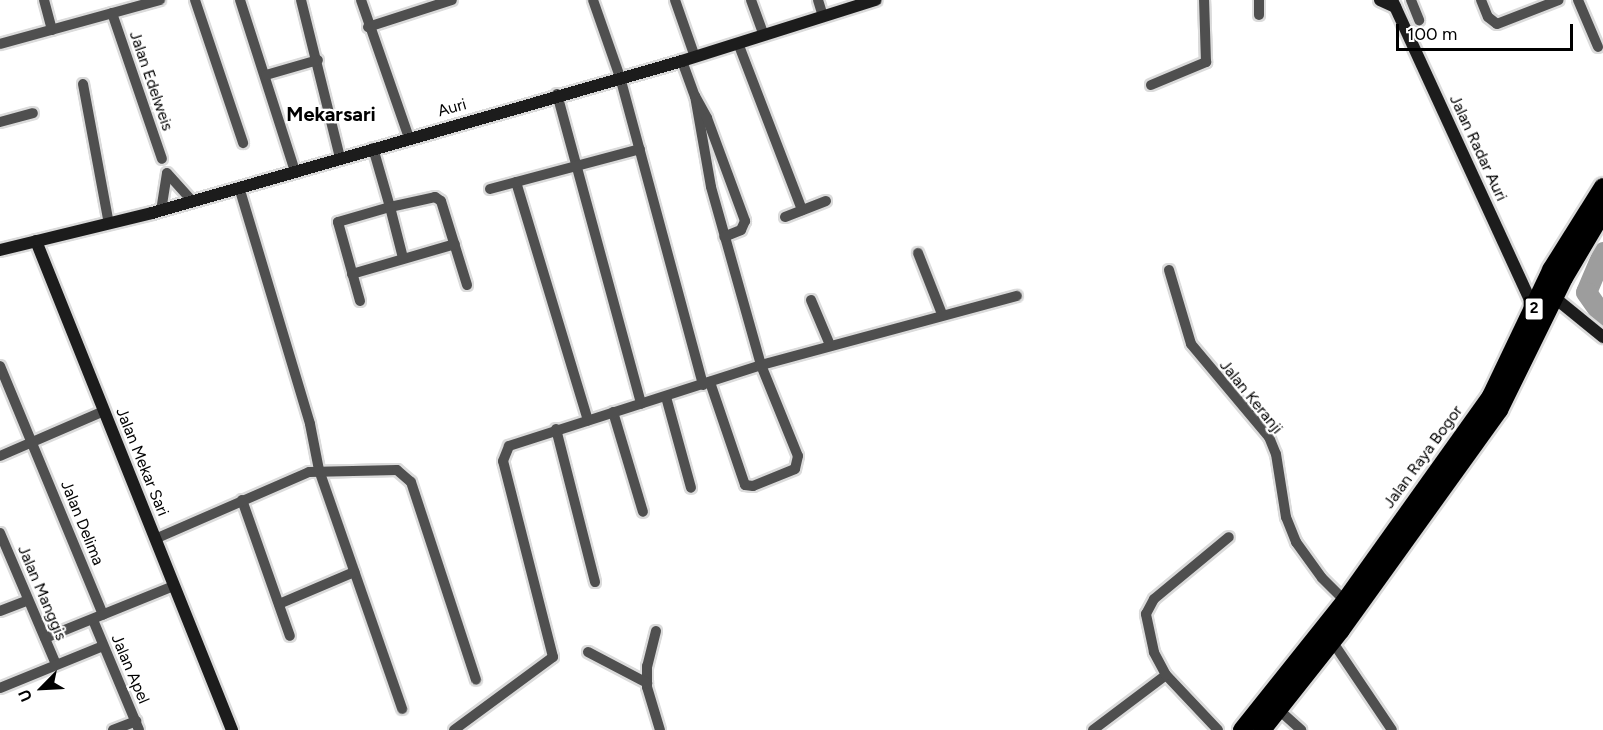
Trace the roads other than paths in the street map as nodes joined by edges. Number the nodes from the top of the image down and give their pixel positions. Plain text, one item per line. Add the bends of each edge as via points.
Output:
1 (44, 0) edge
2 (160, 0) edge
3 (195, 0) edge
4 (240, 0) edge
5 (301, 0) edge
6 (361, 0) edge
7 (452, 0) edge
8 (593, 0) edge
9 (675, 0) edge
10 (751, 0) edge
11 (818, 0) edge
12 (876, 0) edge
13 (1204, 0) edge
14 (1259, 0) edge
15 (1380, 0) edge
16 (1411, 0) edge
17 (1481, 0) edge
18 (1559, 0) edge
19 (1578, 0) edge
20 (1393, 3) edge
21 (119, 8) edge
22 (1259, 15) dead end
23 (823, 16) junction
24 (1419, 20) dead end
25 (368, 27) junction
26 (52, 30) junction
27 (764, 35) junction
28 (738, 43) junction
29 (0, 44) edge
30 (1598, 46) dead end
31 (695, 57) junction
32 (318, 60) junction
33 (682, 61) junction
34 (266, 75) junction
35 (620, 78) junction
36 (83, 84) dead end
37 (1151, 85) dead end
38 (557, 94) junction
39 (695, 96) junction
40 (33, 113) dead end
41 (0, 123) edge
42 (409, 138) junction
43 (243, 143) dead end
44 (373, 148) junction
45 (639, 149) junction
46 (340, 158) junction
47 (162, 159) dead end
48 (574, 166) junction
49 (294, 171) junction
50 (731, 181) junction
51 (516, 182) junction
52 (239, 187) junction
53 (711, 187) junction
54 (1603, 187) edge
55 (490, 189) dead end
56 (192, 201) junction
57 (826, 201) dead end
58 (390, 207) junction
59 (802, 210) junction
60 (161, 211) junction
61 (1603, 212) edge
62 (785, 217) dead end
63 (109, 224) junction
64 (724, 237) junction
65 (36, 242) junction
66 (455, 244) junction
67 (0, 250) edge
68 (918, 253) dead end
69 (403, 258) junction
70 (1169, 270) dead end
71 (352, 274) junction
72 (467, 285) dead end
73 (1017, 296) dead end
74 (1555, 298) junction
75 (811, 300) dead end
76 (360, 301) dead end
77 (1534, 309) junction
78 (942, 314) junction
79 (1603, 337) edge
80 (830, 345) junction
81 (761, 365) junction
82 (0, 366) edge
83 (707, 384) junction
84 (666, 397) junction
85 (641, 404) junction
86 (104, 411) junction
87 (613, 412) junction
88 (588, 420) junction
89 (556, 429) junction
90 (33, 442) junction
91 (0, 456) edge
92 (319, 470) junction
93 (1440, 481) junction
94 (692, 488) dead end
95 (242, 500) junction
96 (643, 512) dead end
97 (0, 532) edge
98 (1229, 537) dead end
99 (155, 539) junction
100 (354, 572) junction
101 (595, 582) dead end
102 (174, 586) junction
103 (28, 600) junction
104 (1345, 601) junction
105 (279, 604) junction
106 (0, 611) edge
107 (98, 617) junction
108 (656, 632) dead end
109 (290, 636) dead end
110 (45, 638) junction
111 (1332, 641) junction
112 (103, 646) junction
113 (588, 652) dead end
114 (56, 664) junction
115 (1166, 675) junction
116 (476, 680) dead end
117 (647, 683) junction
118 (0, 688) edge
119 (402, 709) dead end
120 (1279, 710) junction
121 (137, 726) edge
122 (113, 730) edge
123 (232, 730) edge
124 (453, 730) edge
125 (660, 730) edge
126 (1093, 730) edge
127 (1218, 730) edge
128 (1242, 730) edge
129 (1262, 730) edge
130 (1301, 730) edge
131 (1392, 730) edge

1 - 26 street
2 - 21 street
3 - 43 street
4 - 34 street
5 - 32 street
6 - 25 street
7 - 25 street
8 - 35 street
9 - 31 street
10 - 27 street
11 - 23 street
12 - 23 street, Auri
13 - 37 street via 1206,62
14 - 22 street
15 - 20 street
16 - 20 street
16 - 24 street
17 - 18 street via 1488,16 1497,24
19 - 30 street
20 - 77 street, Jalan Radar Auri
21 - 26 street
21 - 47 street, Jalan Edelweis
23 - 27 street, Auri
25 - 42 street
26 - 29 street
27 - 28 street, Auri
28 - 31 street, Auri
28 - 59 street
31 - 33 street, Auri
32 - 34 street
32 - 46 street
33 - 35 street, Auri
33 - 39 street
34 - 49 street
35 - 38 street, Auri
35 - 45 street
36 - 63 street
38 - 42 street, Auri
38 - 48 street
39 - 50 street
39 - 53 street
40 - 41 street
42 - 44 street, Auri
44 - 46 street, Auri
44 - 58 street
45 - 48 street
45 - 83 street
46 - 49 street, Auri
48 - 51 street
48 - 85 street
49 - 52 street, Auri
50 - 53 street
50 - 64 street via 746,223
51 - 55 street
51 - 88 street
52 - 56 street, Auri
52 - 92 street via 310,424
53 - 64 street
54 - 77 highway, Jalan Raya Bogor / 2 via 1570,238
56 - 60 street, Auri
56 - 60 street via 167,173
57 - 59 street
58 - 66 street via 438,198
58 - 69 street
58 - 71 street via 338,222
59 - 62 street
60 - 63 street, Auri
61 - 74 highway, Jalan Raya Bogor / 2
63 - 65 street, Auri
64 - 81 street
65 - 67 street
65 - 86 street, Jalan Mekar Sari
66 - 69 street
66 - 72 street
68 - 78 street
69 - 71 street
70 - 104 street, Jalan Keranji via 1191,344 1269,437 1276,454 1286,517 1296,542
71 - 76 street
73 - 78 street
74 - 79 street
74 - 93 highway, Jalan Raya Bogor / 2 via 1509,393
75 - 80 street
77 - 93 highway, Jalan Raya Bogor / 2 via 1491,396
78 - 80 street
80 - 81 street
81 - 83 street
81 - 83 street via 798,461 792,472 753,486 745,485
82 - 90 street, Jalan Delima
83 - 84 street
84 - 85 street
84 - 94 street
85 - 87 street
86 - 90 street
86 - 99 street, Jalan Mekar Sari
87 - 88 street
87 - 96 street
88 - 89 street
89 - 101 street
89 - 124 street via 509,446 502,455 553,657
90 - 91 street
90 - 107 street, Jalan Delima
92 - 95 street
92 - 100 street
92 - 116 street via 397,470 406,474
93 - 104 highway, Jalan Raya Bogor / 2
93 - 111 highway, Jalan Raya Bogor / 2
95 - 99 street
95 - 105 street
97 - 103 street, Jalan Manggis
98 - 115 street via 1154,599 1146,614 1154,652
99 - 102 street, Jalan Mekar Sari
100 - 105 street
100 - 119 street
102 - 107 street
102 - 123 street, Jalan Mekar Sari
103 - 106 street
103 - 110 street, Jalan Manggis
104 - 128 highway, Jalan Raya Bogor / 2
105 - 109 street
107 - 110 street
107 - 112 street, Jalan Apel
108 - 117 street
110 - 114 street, Jalan Manggis
111 - 120 highway, Jalan Raya Bogor / 2
111 - 131 street
112 - 114 street
112 - 121 street, Jalan Apel
113 - 117 street
114 - 118 street
115 - 126 street
115 - 127 street
117 - 125 street
120 - 129 highway, Jalan Raya Bogor / 2
120 - 130 street
121 - 122 street

